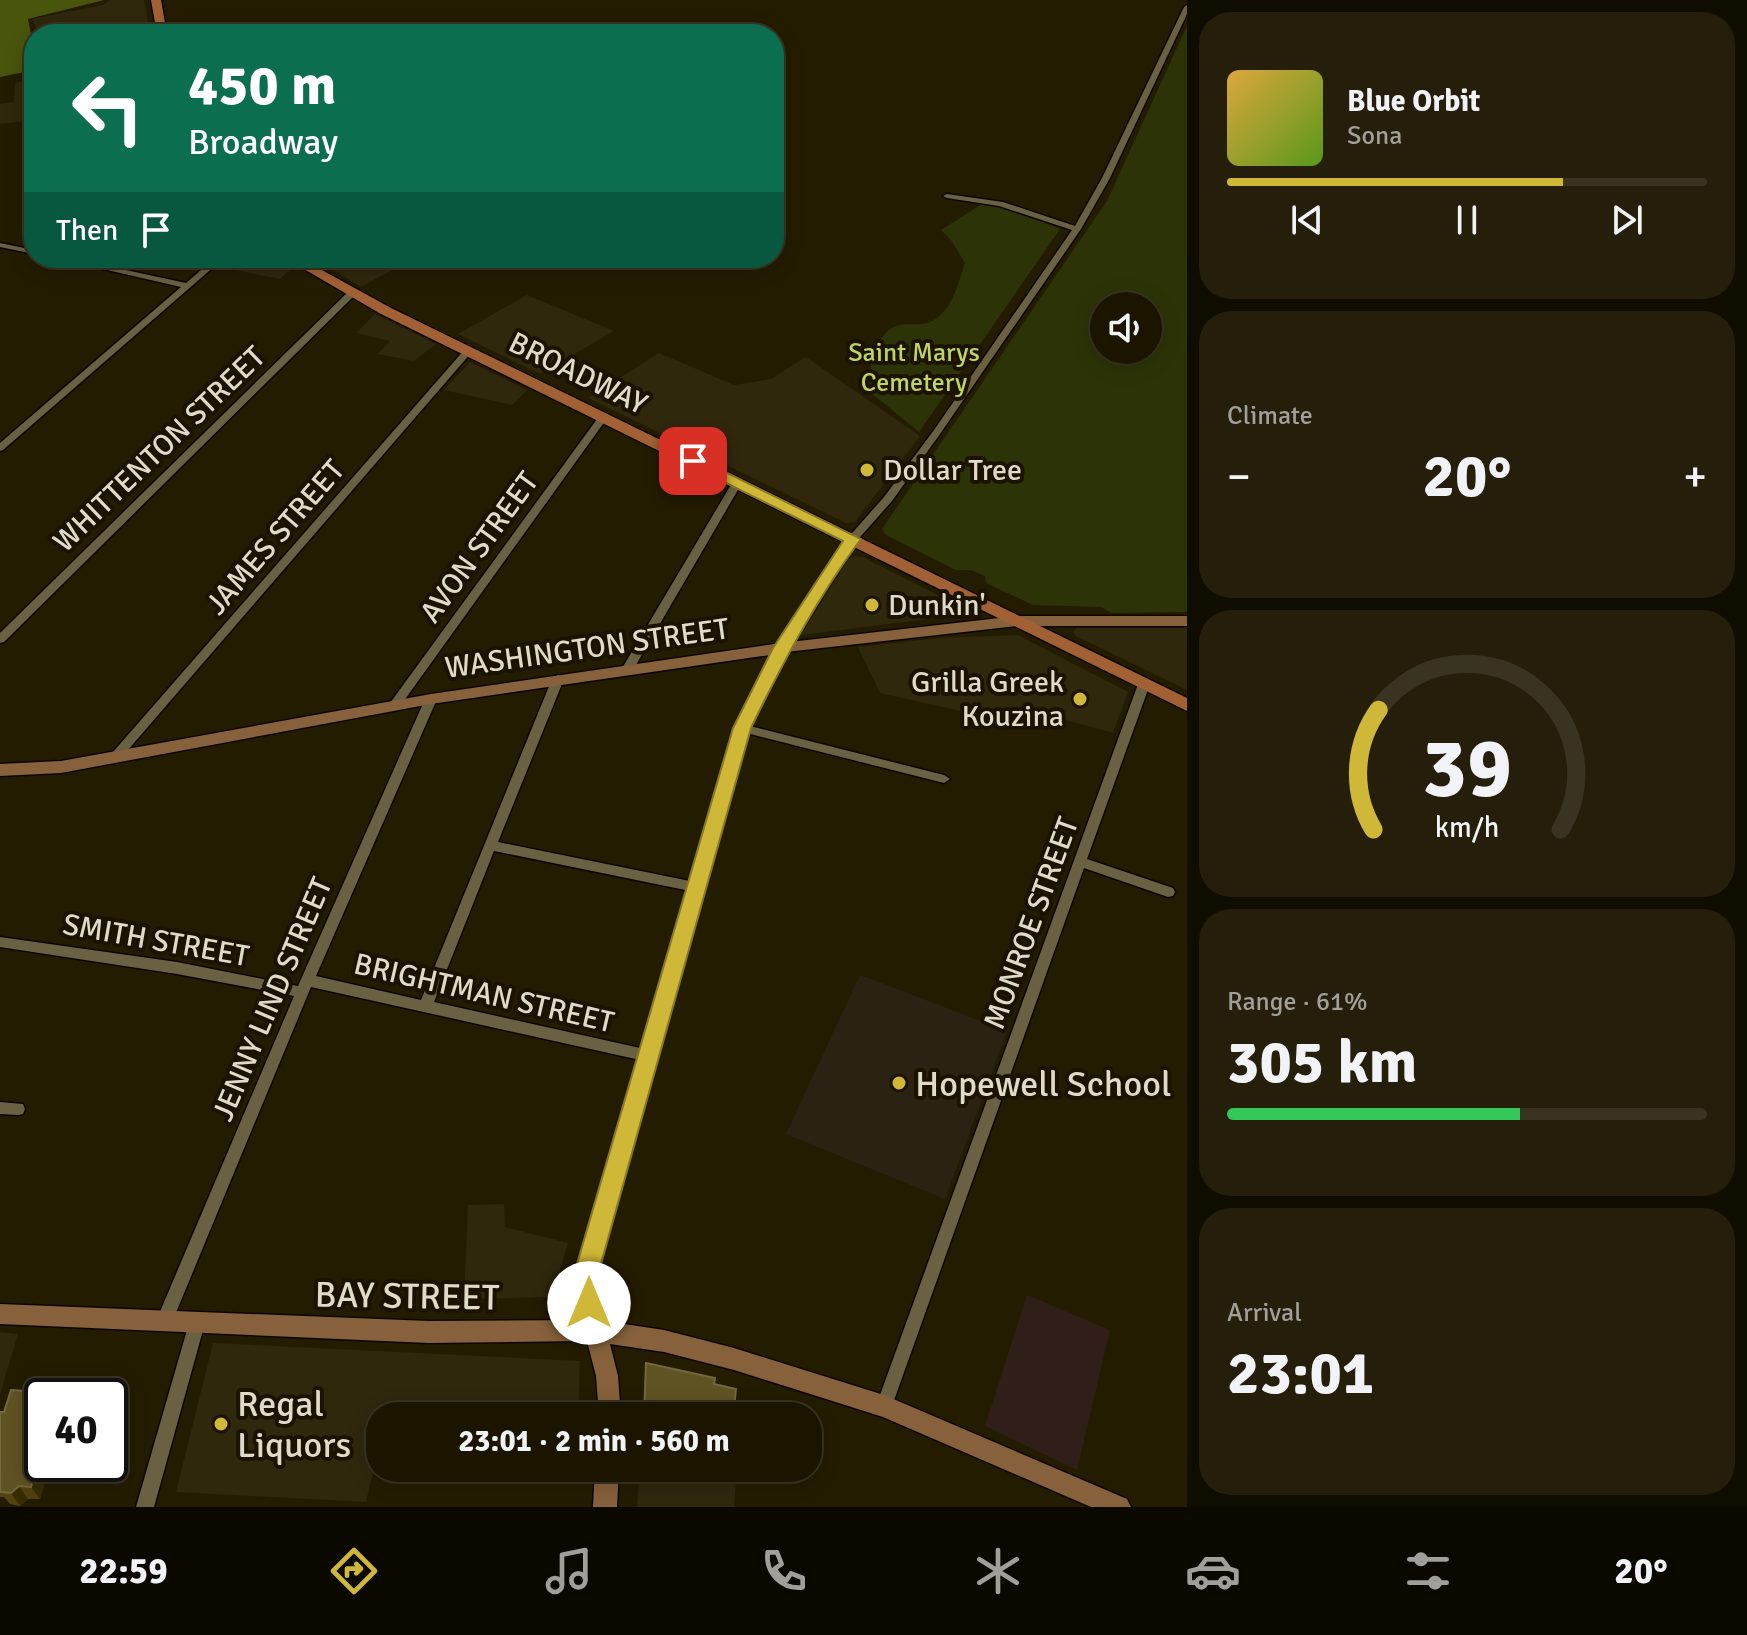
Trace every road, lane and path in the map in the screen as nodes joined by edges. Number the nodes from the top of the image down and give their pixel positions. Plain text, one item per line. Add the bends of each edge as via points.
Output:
1 (156, 0) edge
2 (1187, 7) edge
3 (160, 24) edge
4 (947, 196) dead end
5 (1077, 229) junction
6 (0, 245) edge
7 (24, 250) edge
8 (105, 268) edge
9 (208, 268) edge
10 (308, 268) edge
11 (187, 286) junction
12 (352, 293) junction
13 (468, 351) junction
14 (603, 417) junction
15 (0, 448) edge
16 (737, 483) junction
17 (853, 539) junction
18 (1017, 621) junction
19 (1187, 621) edge
20 (0, 639) edge
21 (781, 648) junction
22 (627, 670) junction
23 (558, 679) junction
24 (1144, 684) junction
25 (431, 699) junction
26 (1187, 705) edge
27 (394, 706) junction
28 (742, 728) junction
29 (117, 755) junction
30 (0, 770) edge
31 (944, 779) dead end
32 (490, 845) junction
33 (1080, 862) junction
34 (695, 887) junction
35 (1168, 892) dead end
36 (0, 942) edge
37 (305, 986) junction
38 (425, 1007) junction
39 (649, 1056) junction
40 (0, 1108) edge
41 (18, 1109) dead end
42 (0, 1314) edge
43 (164, 1321) junction
44 (197, 1323) junction
45 (597, 1331) junction
46 (610, 1402) edge
47 (884, 1406) junction
48 (606, 1482) edge
49 (145, 1507) edge
50 (605, 1507) edge
51 (1119, 1507) edge

1 - 3 main road
2 - 5 street
4 - 5 street via 1000,204
5 - 17 street via 937,432
6 - 7 street
8 - 11 street
9 - 11 street
10 - 12 main road, BROADWAY
11 - 15 street
12 - 13 main road, BROADWAY
12 - 20 street, WHITTENTON STREET
13 - 14 main road, BROADWAY
13 - 29 street, JAMES STREET
14 - 16 main road, BROADWAY
14 - 27 street, AVON STREET
16 - 17 main road, BROADWAY
16 - 22 street
17 - 18 main road, BROADWAY
17 - 21 street
18 - 19 street, WASHINGTON STREET
18 - 21 street, WASHINGTON STREET
18 - 24 main road, BROADWAY
21 - 22 street, WASHINGTON STREET
21 - 28 street
22 - 23 street, WASHINGTON STREET
23 - 25 street, WASHINGTON STREET
23 - 32 street
24 - 26 main road, BROADWAY
24 - 33 street, MONROE STREET
25 - 27 street, WASHINGTON STREET
25 - 37 street, JENNY LIND STREET
27 - 29 street, WASHINGTON STREET
28 - 31 street
28 - 34 street
29 - 30 street, WASHINGTON STREET via 61,767
32 - 34 street
32 - 38 street
33 - 35 street
33 - 47 street, MONROE STREET
34 - 39 street
36 - 37 street, SMITH STREET
37 - 38 street, BRIGHTMAN STREET
37 - 43 street, JENNY LIND STREET
38 - 39 street, BRIGHTMAN STREET
39 - 45 street via 589,1264 589,1303
40 - 41 street
42 - 43 street, BAY STREET
43 - 44 street, BAY STREET
44 - 45 street, BAY STREET via 429,1332
44 - 49 street
45 - 46 street
45 - 47 street, BAY STREET via 700,1350
47 - 51 street, BAY STREET
48 - 50 street

